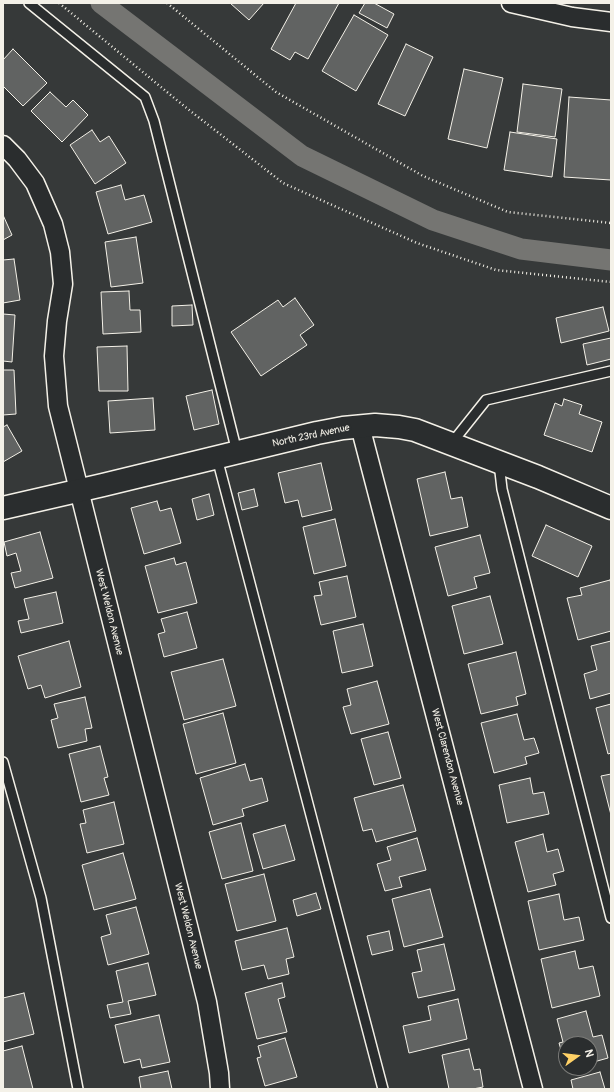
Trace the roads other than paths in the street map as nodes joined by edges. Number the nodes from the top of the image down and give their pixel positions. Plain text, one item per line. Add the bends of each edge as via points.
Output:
1 (29, 3) edge
2 (511, 3) edge
3 (611, 22) edge
4 (3, 145) edge
5 (611, 371) edge
6 (360, 426) junction
7 (451, 444) junction
8 (227, 455) junction
9 (499, 462) junction
10 (79, 491) junction
11 (3, 508) edge
12 (611, 508) edge
13 (3, 762) edge
14 (611, 918) edge
15 (78, 1089) edge
16 (220, 1089) edge
17 (383, 1089) edge
18 (533, 1089) edge

1 - 8 lane via 145,97 154,121
2 - 3 street via 572,17
4 - 10 street, West Weldon Avenue via 35,183 53,224 60,252 63,284 54,356 58,406
5 - 7 lane via 486,400
6 - 7 street, North 23rd Avenue via 405,428
6 - 8 street, North 23rd Avenue via 323,432
6 - 18 street, West Clarendon Avenue
7 - 9 street, North 23rd Avenue
8 - 10 street, North 23rd Avenue
8 - 17 lane
9 - 12 street, North 23rd Avenue
9 - 14 lane via 502,489
10 - 11 street, North 23rd Avenue
10 - 16 street, West Weldon Avenue via 207,1002
13 - 15 lane via 41,898

